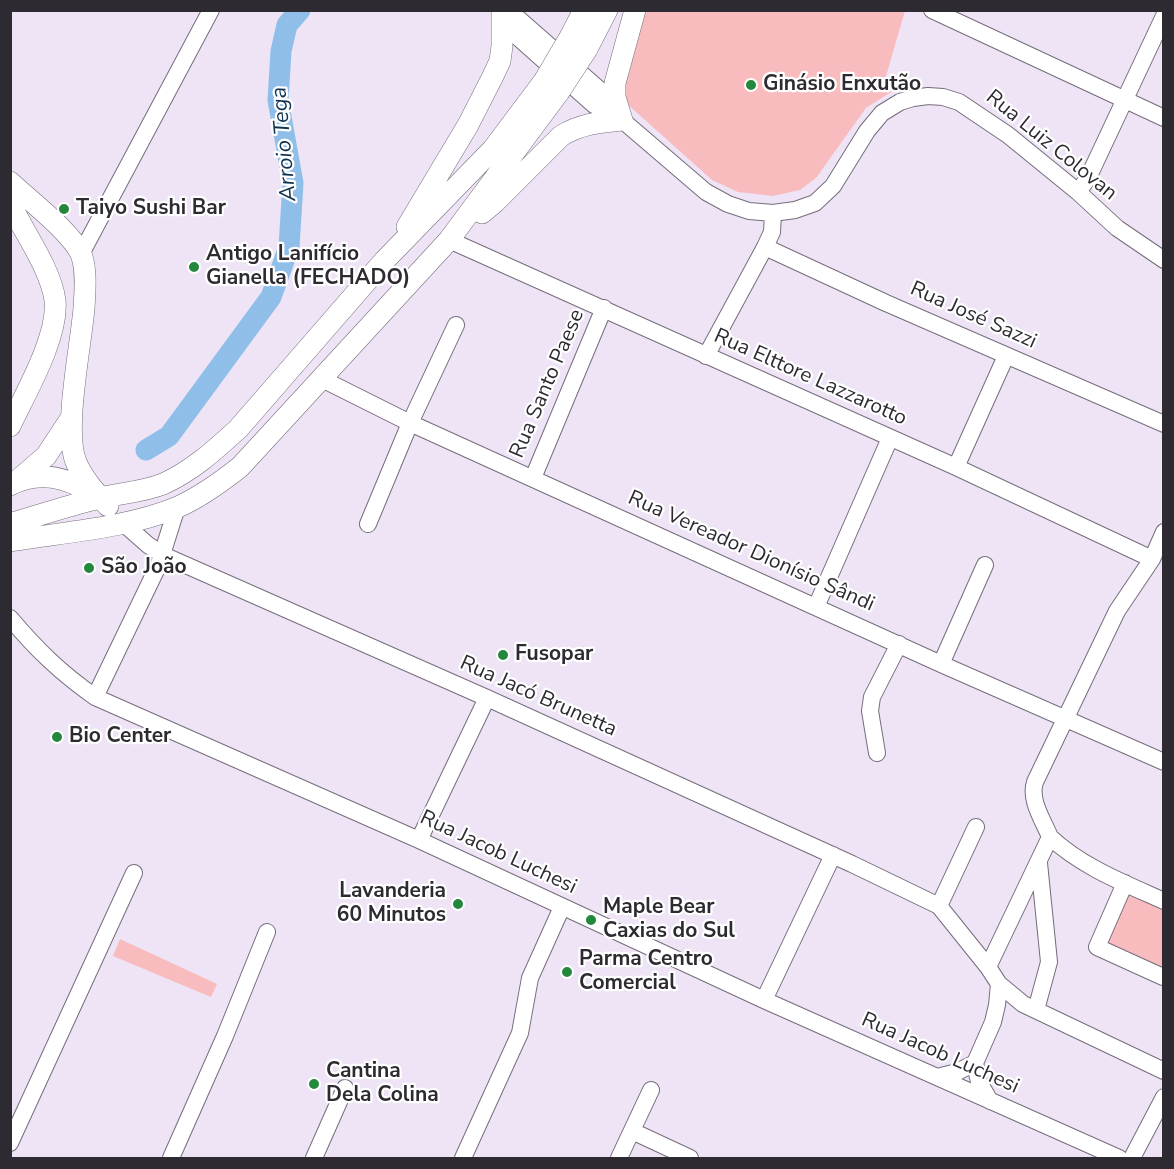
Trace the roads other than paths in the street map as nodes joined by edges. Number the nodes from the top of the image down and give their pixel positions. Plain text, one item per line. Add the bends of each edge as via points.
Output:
1 (211, 10) edge
2 (584, 10) edge
3 (607, 10) edge
4 (635, 10) edge
5 (932, 10) edge
6 (501, 11) edge
7 (1164, 16) edge
8 (578, 43) junction
9 (552, 87) junction
10 (1124, 100) junction
11 (1164, 118) edge
12 (622, 120) junction
13 (10, 182) edge
14 (1078, 192) junction
15 (10, 203) edge
16 (773, 213) junction
17 (463, 223) junction
18 (449, 240) junction
19 (765, 247) junction
20 (81, 254) junction
21 (385, 260) junction
22 (1164, 260) edge
23 (604, 308) junction
24 (456, 325) dead end
25 (706, 356) junction
26 (1006, 356) junction
27 (322, 379) junction
28 (71, 418) junction
29 (410, 423) junction
30 (1164, 424) edge
31 (10, 426) edge
32 (890, 438) junction
33 (956, 467) junction
34 (533, 478) junction
35 (12, 484) edge
36 (100, 498) junction
37 (177, 507) junction
38 (123, 523) junction
39 (10, 524) edge
40 (368, 524) dead end
41 (1164, 532) edge
42 (10, 541) edge
43 (148, 545) junction
44 (163, 555) junction
45 (1152, 559) junction
46 (985, 565) dead end
47 (145, 594) junction
48 (816, 606) junction
49 (10, 618) edge
50 (899, 644) junction
51 (941, 664) junction
52 (95, 697) junction
53 (487, 698) junction
54 (1064, 719) junction
55 (876, 753) dead end
56 (1164, 762) edge
57 (976, 827) dead end
58 (1050, 837) junction
59 (419, 840) junction
60 (833, 855) junction
61 (1039, 862) junction
62 (134, 873) dead end
63 (1125, 883) junction
64 (1164, 901) edge
65 (939, 906) junction
66 (562, 907) junction
67 (267, 932) dead end
68 (988, 967) junction
69 (1164, 975) edge
70 (999, 984) junction
71 (764, 1000) junction
72 (1029, 1007) junction
73 (993, 1022) junction
74 (975, 1063) junction
75 (1162, 1066) edge
76 (937, 1077) junction
77 (345, 1088) dead end
78 (651, 1090) dead end
79 (1164, 1097) edge
80 (990, 1101) junction
81 (632, 1131) junction
82 (10, 1143) edge
83 (171, 1158) edge
84 (314, 1158) edge
85 (463, 1158) edge
86 (619, 1158) edge
87 (690, 1158) edge
88 (1119, 1158) edge
89 (1132, 1158) edge

1 - 20 street
2 - 8 main road
3 - 8 main road
4 - 12 main road via 615,83
5 - 10 street
6 - 12 street, Rua Luiz Colovan via 512,32 594,105
6 - 21 main road via 500,61 468,125
7 - 10 street
8 - 9 main road, bridge
9 - 17 main road
9 - 21 main road
10 - 11 street
10 - 14 street
12 - 16 street, Rua Luiz Colovan via 706,192 749,211
12 - 17 main road via 585,125 561,136 486,211
13 - 20 main road via 61,229
14 - 16 street, Rua Luiz Colovan via 981,116 959,102 928,96 900,102 882,113 833,186 815,203
14 - 22 street, Rua Luiz Colovan via 1117,228
15 - 31 main road via 55,299 50,339
16 - 19 street
17 - 18 main road
18 - 23 street, Rua Elttore Lazzarotto
18 - 27 main road
19 - 25 street
19 - 26 street, Rua José Sazzi
20 - 28 main road via 84,300
21 - 36 main road via 217,449 163,484
23 - 25 street, Rua Elttore Lazzarotto
23 - 34 street, Rua Santo Paese
24 - 29 street
25 - 32 street, Rua Elttore Lazzarotto
26 - 30 street, Rua José Sazzi
26 - 33 street
27 - 29 street, Rua Vereador Dionísio Sândi
27 - 37 main road via 240,467
28 - 35 main road via 46,456
28 - 36 main road via 75,460
29 - 34 street, Rua Vereador Dionísio Sândi
29 - 40 street
32 - 33 street, Rua Elttore Lazzarotto
32 - 48 street
33 - 45 street, Rua Elttore Lazzarotto
34 - 48 street, Rua Vereador Dionísio Sândi
35 - 36 main road via 51,476 76,483
36 - 38 main road
36 - 39 main road
37 - 38 main road
37 - 44 street
38 - 42 main road
38 - 43 street, Rua Jacó Brunetta
41 - 45 street
43 - 44 street, Rua Jacó Brunetta
43 - 47 street
44 - 47 street
44 - 53 street, Rua Jacó Brunetta
45 - 54 street via 1117,611
46 - 51 street
47 - 52 street
48 - 50 street, Rua Vereador Dionísio Sândi
49 - 52 street, Rua Jacob Luchesi via 61,672
50 - 51 street, Rua Vereador Dionísio Sândi
50 - 55 street via 872,698
51 - 54 street, Rua Vereador Dionísio Sândi
52 - 59 street, Rua Jacob Luchesi
53 - 59 street
53 - 60 street, Rua Jacó Brunetta
54 - 56 street, Rua Vereador Dionísio Sândi
54 - 58 street via 1032,790
57 - 65 street
58 - 61 street
58 - 63 street via 1082,862
59 - 66 street, Rua Jacob Luchesi
60 - 65 street, Rua Jacó Brunetta
60 - 71 street
61 - 68 street
61 - 72 street via 1048,962
62 - 82 street
63 - 64 street
63 - 69 street via 1097,947
65 - 68 street
66 - 71 street, Rua Jacob Luchesi
66 - 85 street via 531,978 520,1033
67 - 83 street
68 - 70 street
70 - 72 street
70 - 73 street
71 - 76 street, Rua Jacob Luchesi
72 - 73 street via 1009,1010
72 - 75 street
73 - 74 street
74 - 76 street
74 - 80 street via 979,1082
76 - 80 street, Rua Jacob Luchesi
77 - 84 street
78 - 81 street
79 - 89 street
80 - 88 street, Rua Jacob Luchesi
81 - 86 street
81 - 87 street

